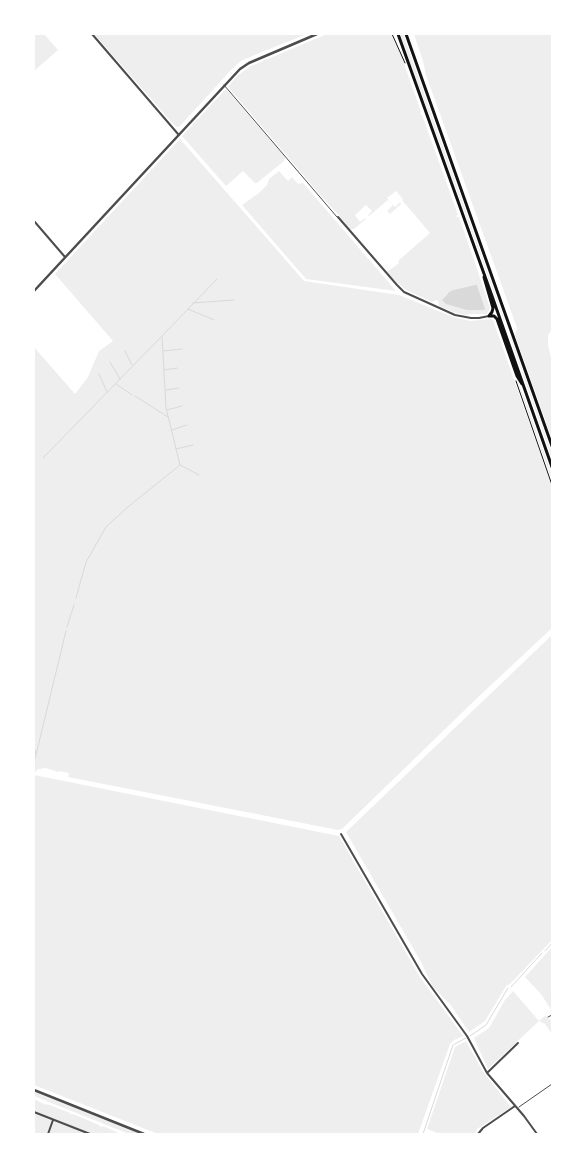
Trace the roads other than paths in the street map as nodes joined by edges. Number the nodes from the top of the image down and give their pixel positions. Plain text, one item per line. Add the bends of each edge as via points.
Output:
1 (92, 34) edge
2 (316, 34) edge
3 (398, 34) edge
4 (406, 34) edge
5 (224, 85) junction
6 (178, 134) junction
7 (338, 217) joint
8 (34, 221) edge
9 (66, 257) junction
10 (483, 270) junction
11 (34, 291) edge
12 (489, 316) junction
13 (511, 328) junction
14 (504, 330) junction
15 (524, 387) junction
16 (552, 446) edge
17 (552, 467) edge
18 (341, 834) dead end
19 (552, 1015) edge
20 (548, 1018) dead end
21 (518, 1043) dead end
22 (487, 1073) junction
23 (552, 1084) edge
24 (34, 1090) edge
25 (516, 1107) junction
26 (34, 1112) edge
27 (53, 1120) junction
28 (48, 1134) edge
29 (90, 1134) edge
30 (144, 1134) edge
31 (478, 1134) edge
32 (537, 1134) edge

1 - 6 street
2 - 5 street via 249,63 240,68
3 - 10 main road
4 - 13 main road
5 - 6 street
5 - 7 lane
6 - 9 street
7 - 12 street via 404,292 455,315 471,318
8 - 9 street
9 - 11 street
10 - 12 main road via 493,308
10 - 14 main road
12 - 15 main road via 498,320 517,376
13 - 14 main road
13 - 16 main road
14 - 15 main road
15 - 17 main road
18 - 22 street via 422,974 467,1036
19 - 20 lane
21 - 22 street
22 - 25 street
23 - 25 lane
24 - 30 street
25 - 31 street
25 - 32 street
26 - 27 street
27 - 28 street
27 - 29 street

